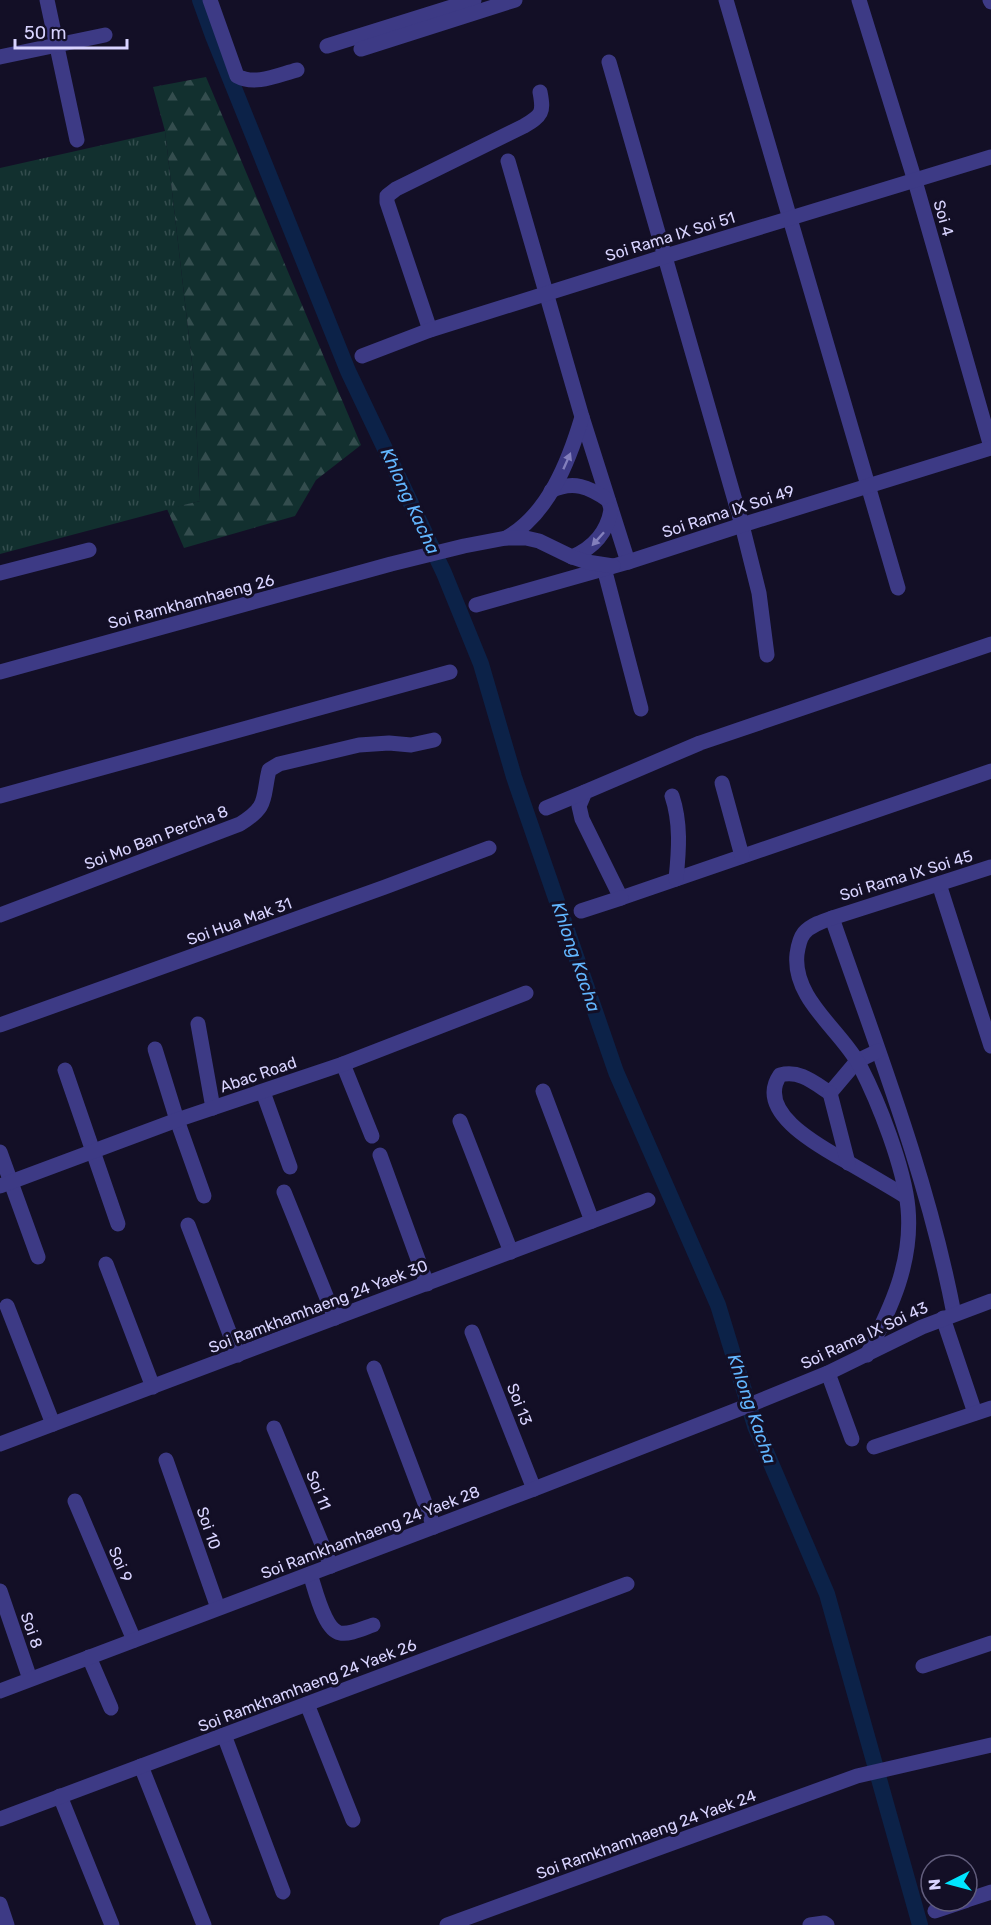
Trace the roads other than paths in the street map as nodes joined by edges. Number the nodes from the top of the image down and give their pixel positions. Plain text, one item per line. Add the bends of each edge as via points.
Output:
1 (47, 0) edge
2 (210, 0) edge
3 (474, 0) edge
4 (514, 0) edge
5 (726, 0) edge
6 (859, 0) edge
7 (105, 35) dead end
8 (57, 44) junction
9 (327, 46) dead end
10 (361, 49) dead end
11 (0, 57) edge
12 (609, 62) dead end
13 (297, 70) dead end
14 (540, 92) dead end
15 (78, 140) dead end
16 (991, 157) edge
17 (508, 161) dead end
18 (915, 181) junction
19 (790, 218) junction
20 (666, 256) junction
21 (546, 294) junction
22 (430, 330) junction
23 (362, 356) dead end
24 (582, 417) junction
25 (991, 448) edge
26 (868, 485) junction
27 (551, 491) junction
28 (610, 505) junction
29 (742, 525) junction
30 (506, 538) junction
31 (89, 550) dead end
32 (572, 557) junction
33 (615, 566) junction
34 (0, 573) edge
35 (898, 588) dead end
36 (476, 605) dead end
37 (991, 644) edge
38 (767, 655) dead end
39 (0, 672) edge
40 (450, 672) dead end
41 (641, 709) dead end
42 (434, 740) dead end
43 (991, 771) edge
44 (722, 783) dead end
45 (585, 792) junction
46 (0, 796) edge
47 (672, 796) dead end
48 (546, 808) dead end
49 (489, 848) dead end
50 (742, 856) junction
51 (991, 867) edge
52 (676, 879) junction
53 (939, 884) junction
54 (621, 898) junction
55 (581, 911) dead end
56 (0, 915) edge
57 (832, 918) junction
58 (526, 993) dead end
59 (198, 1024) dead end
60 (0, 1025) edge
61 (991, 1046) edge
62 (155, 1049) dead end
63 (878, 1051) junction
64 (857, 1061) junction
65 (343, 1064) junction
66 (65, 1070) dead end
67 (543, 1091) dead end
68 (263, 1092) junction
69 (830, 1093) junction
70 (213, 1108) junction
71 (177, 1120) junction
72 (460, 1121) dead end
73 (372, 1136) dead end
74 (92, 1150) junction
75 (0, 1152) edge
76 (380, 1155) dead end
77 (848, 1162) junction
78 (290, 1167) dead end
79 (5, 1184) edge
80 (284, 1192) dead end
81 (204, 1196) dead end
82 (905, 1196) junction
83 (648, 1200) dead end
84 (592, 1221) junction
85 (118, 1224) dead end
86 (188, 1225) dead end
87 (934, 1227) junction
88 (908, 1234) junction
89 (511, 1252) junction
90 (38, 1257) dead end
91 (106, 1264) dead end
92 (427, 1284) junction
93 (991, 1301) edge
94 (7, 1306) dead end
95 (949, 1316) junction
96 (335, 1318) junction
97 (472, 1332) dead end
98 (238, 1355) junction
99 (867, 1355) junction
100 (374, 1368) dead end
101 (828, 1372) junction
102 (153, 1387) junction
103 (752, 1404) joint
104 (991, 1408) edge
105 (975, 1413) junction
106 (52, 1424) junction
107 (274, 1428) dead end
108 (852, 1438) dead end
109 (0, 1444) edge
110 (874, 1447) dead end
111 (166, 1460) dead end
112 (534, 1490) junction
113 (75, 1501) dead end
114 (434, 1527) junction
115 (331, 1566) junction
116 (310, 1574) junction
117 (627, 1584) dead end
118 (0, 1592) edge
119 (218, 1608) junction
120 (373, 1625) dead end
121 (134, 1640) junction
122 (991, 1643) edge
123 (89, 1657) junction
124 (923, 1666) dead end
125 (30, 1679) junction
126 (0, 1691) edge
127 (307, 1704) junction
128 (111, 1708) dead end
129 (224, 1735) junction
130 (991, 1744) edge
131 (141, 1767) junction
132 (60, 1796) junction
133 (0, 1819) edge
134 (353, 1820) dead end
135 (283, 1892) dead end
136 (0, 1904) edge
137 (7, 1925) edge
138 (112, 1925) edge
139 (204, 1925) edge
140 (447, 1925) edge
141 (810, 1925) edge
142 (827, 1925) edge

1 - 8 street
2 - 13 street via 237,76 255,81
3 - 9 street
4 - 10 street
5 - 19 street
6 - 18 street, Soi 4
7 - 8 street
8 - 11 street
8 - 15 street
12 - 20 street
14 - 22 street via 543,107 539,116 387,196
16 - 18 street, Soi Rama IX Soi 51
17 - 21 street
18 - 19 street, Soi Rama IX Soi 51
18 - 25 street, Soi 4
19 - 20 street, Soi Rama IX Soi 51
19 - 26 street
20 - 21 street, Soi Rama IX Soi 51
20 - 29 street
21 - 22 street, Soi Rama IX Soi 51
21 - 24 street
22 - 23 street, Soi Rama IX Soi 51
27 -> 24 street via 575,443
24 - 28 street
25 - 26 street, Soi Rama IX Soi 49
26 - 29 street, Soi Rama IX Soi 49
26 - 35 street
27 - 28 street via 576,485 591,489
27 - 30 street via 525,525
28 -> 32 street via 609,522 597,541
28 - 33 street
29 - 33 street, Soi Rama IX Soi 49
29 - 38 street via 759,593
30 - 32 street via 539,541
30 - 39 street, Soi Ramkhamhaeng 26 via 391,564
31 - 34 street
32 - 33 street
33 - 36 street, Soi Rama IX Soi 49
33 - 41 street
37 - 45 street via 700,743
40 - 46 street
42 - 56 street, Soi Mo Ban Percha 8 via 411,745 359,745 279,764 269,770 262,805 240,824
43 - 50 street
44 - 50 street
45 - 48 street
45 - 54 street via 579,806 582,819
47 - 52 street via 679,829
49 - 60 street, Soi Hua Mak 31
50 - 52 street
51 - 53 street, Soi Rama IX Soi 45
52 - 54 street
53 - 57 street, Soi Rama IX Soi 45
53 - 61 street
54 - 55 street
57 - 63 street
57 - 64 street, Soi Rama IX Soi 45 via 804,933 798,945 799,976 820,1014
58 - 65 street, Abac Road
59 - 70 street
62 - 71 street
63 - 64 street
63 - 87 street
64 - 69 street
64 - 82 street, Soi Rama IX Soi 45 via 886,1128
65 - 68 street, Abac Road
65 - 73 street
66 - 74 street
67 - 84 street
68 - 70 street, Abac Road
68 - 78 street
69 - 77 street
69 - 77 street via 790,1072 780,1075 774,1083 779,1110 792,1125 804,1137
70 - 71 street, Abac Road
71 - 74 street, Abac Road
71 - 81 street
72 - 89 street
74 - 79 street, Abac Road
74 - 85 street
75 - 79 street
76 - 92 street
77 - 82 street
79 - 90 street
80 - 96 street
82 - 88 street, Soi Rama IX Soi 45
83 - 84 street, Soi Ramkhamhaeng 24 Yaek 30
84 - 89 street, Soi Ramkhamhaeng 24 Yaek 30
86 - 98 street
87 - 88 street
87 - 95 street via 944,1261
88 - 99 street, Soi Rama IX Soi 45 via 898,1289
89 - 92 street, Soi Ramkhamhaeng 24 Yaek 30
91 - 102 street
92 - 96 street, Soi Ramkhamhaeng 24 Yaek 30
93 - 95 street, Soi Rama IX Soi 43
94 - 106 street
95 - 99 street, Soi Rama IX Soi 43
95 - 105 street
96 - 98 street, Soi Ramkhamhaeng 24 Yaek 30
97 - 112 street, Soi 13
98 - 102 street, Soi Ramkhamhaeng 24 Yaek 30
99 - 101 street, Soi Rama IX Soi 43
100 - 114 street
101 - 103 street, Soi Rama IX Soi 43
101 - 108 street
102 - 106 street, Soi Ramkhamhaeng 24 Yaek 30
103 - 112 street, Soi Ramkhamhaeng 24 Yaek 28
104 - 105 street
105 - 110 street
106 - 109 street, Soi Ramkhamhaeng 24 Yaek 30
107 - 115 street, Soi 11
111 - 119 street, Soi 10
112 - 114 street, Soi Ramkhamhaeng 24 Yaek 28
113 - 121 street, Soi 9
114 - 115 street, Soi Ramkhamhaeng 24 Yaek 28
115 - 116 street, Soi Ramkhamhaeng 24 Yaek 28
116 - 119 street, Soi Ramkhamhaeng 24 Yaek 28
116 - 120 street via 332,1630 342,1634
117 - 127 street, Soi Ramkhamhaeng 24 Yaek 26
118 - 125 street, Soi 8
119 - 121 street, Soi Ramkhamhaeng 24 Yaek 28
121 - 123 street, Soi Ramkhamhaeng 24 Yaek 28
122 - 124 street
123 - 125 street, Soi Ramkhamhaeng 24 Yaek 28
123 - 128 street
125 - 126 street, Soi Ramkhamhaeng 24 Yaek 28
127 - 129 street, Soi Ramkhamhaeng 24 Yaek 26
127 - 134 street
129 - 131 street, Soi Ramkhamhaeng 24 Yaek 26
129 - 135 street
130 - 140 street, Soi Ramkhamhaeng 24 Yaek 24 via 857,1776
131 - 132 street, Soi Ramkhamhaeng 24 Yaek 26
131 - 139 street
132 - 133 street, Soi Ramkhamhaeng 24 Yaek 26
132 - 138 street
136 - 137 street
141 - 142 street

